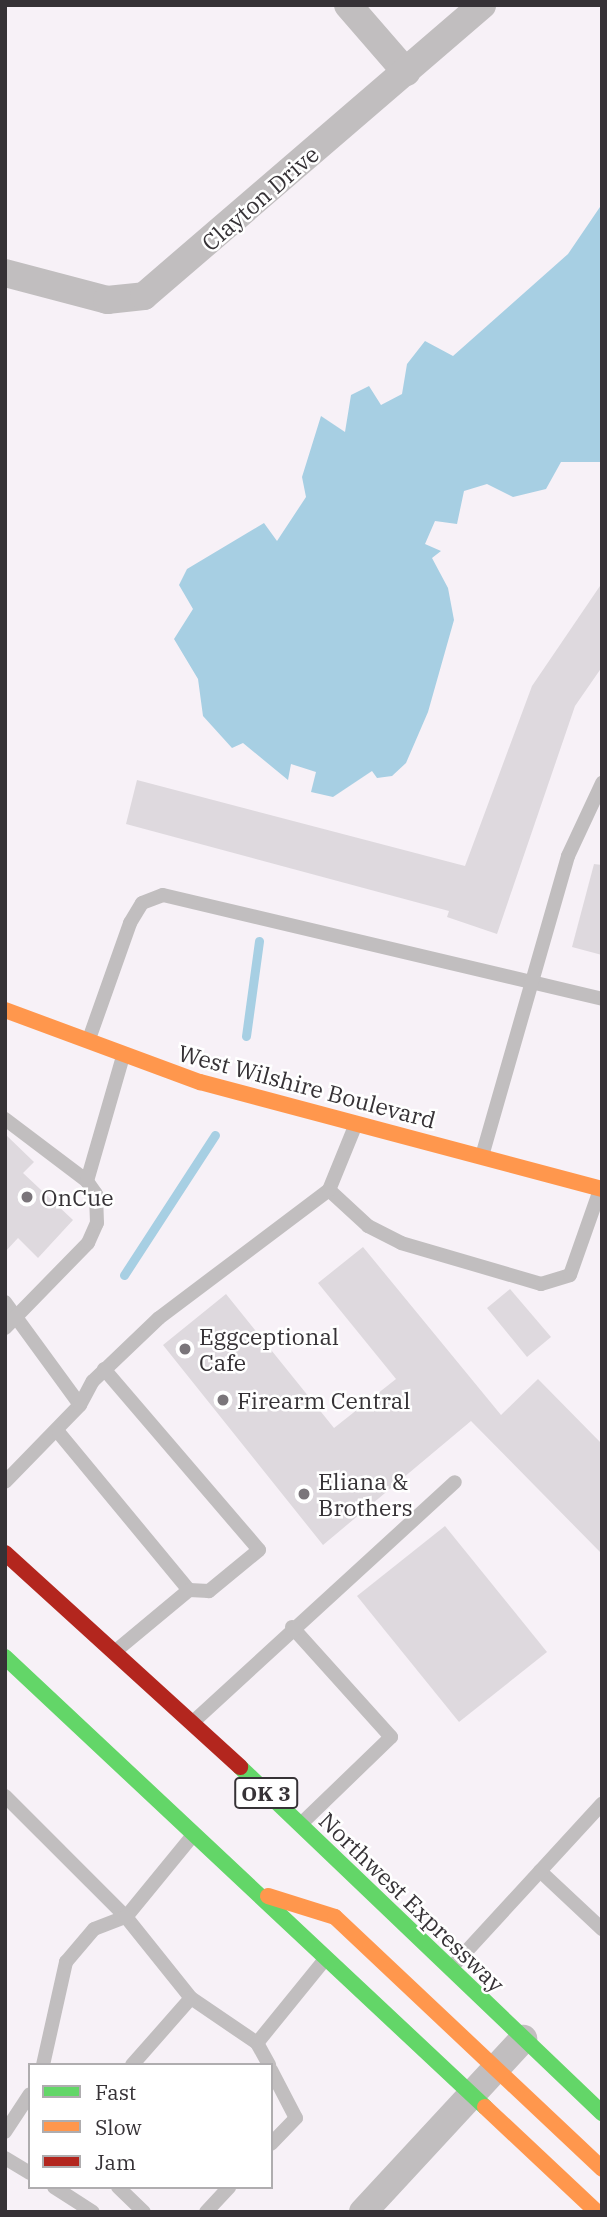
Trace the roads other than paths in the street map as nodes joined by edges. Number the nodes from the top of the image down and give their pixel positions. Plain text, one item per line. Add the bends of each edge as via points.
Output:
1 (348, 5) edge
2 (482, 5) edge
3 (406, 72) junction
4 (5, 272) edge
5 (602, 783) edge
6 (528, 981) junction
7 (602, 999) edge
8 (5, 1010) edge
9 (88, 1043) junction
10 (123, 1056) junction
11 (5, 1119) edge
12 (356, 1124) junction
13 (482, 1157) junction
14 (87, 1181) junction
15 (601, 1189) edge
16 (329, 1191) junction
17 (5, 1302) edge
18 (16, 1317) junction
19 (5, 1328) edge
20 (104, 1369) junction
21 (80, 1405) junction
22 (59, 1433) junction
23 (5, 1482) edge
24 (455, 1482) dead end
25 (5, 1553) edge
26 (189, 1590) junction
27 (292, 1628) junction
28 (117, 1649) junction
29 (5, 1657) edge
30 (18, 1669) junction
31 (5, 1685) edge
32 (193, 1723) junction
33 (5, 1796) edge
34 (602, 1804) edge
35 (299, 1825) junction
36 (194, 1834) junction
37 (540, 1871) junction
38 (256, 1893) junction
39 (126, 1917) junction
40 (602, 1929) edge
41 (327, 1957) junction
42 (450, 1970) junction
43 (191, 1998) junction
44 (523, 2039) junction
45 (257, 2043) junction
46 (43, 2063) edge
47 (134, 2063) edge
48 (268, 2063) edge
49 (496, 2068) junction
50 (273, 2074) edge
51 (474, 2092) junction
52 (28, 2097) edge
53 (602, 2113) edge
54 (5, 2132) edge
55 (273, 2142) edge
56 (5, 2158) edge
57 (602, 2169) edge
58 (28, 2172) edge
59 (57, 2189) edge
60 (120, 2189) edge
61 (227, 2189) edge
62 (93, 2212) edge
63 (144, 2212) edge
64 (205, 2212) edge
65 (363, 2212) edge
66 (597, 2212) edge

1 - 3 street
2 - 3 street, Clayton Drive
3 - 4 street, Clayton Drive via 144,296 107,300
5 - 6 lane via 568,856
6 - 7 lane
6 - 9 lane via 163,895 142,903 130,923
6 - 13 lane
8 - 9 main road, West Wilshire Boulevard
9 - 10 main road, West Wilshire Boulevard
10 - 12 main road, West Wilshire Boulevard
10 - 14 lane
11 - 14 lane
12 - 13 main road, West Wilshire Boulevard
12 - 16 lane
13 - 15 main road, West Wilshire Boulevard
14 - 18 lane via 99,1209 88,1243
15 - 16 lane via 570,1275 541,1284 401,1243 368,1226
16 - 20 lane via 159,1318
17 - 18 lane
18 - 19 lane
18 - 21 lane
20 - 21 lane
20 - 26 lane via 259,1550 209,1591
21 - 22 lane
22 - 23 lane
22 - 26 lane
24 - 27 lane
25 - 28 main road, Northwest Expressway / OK 3
26 - 28 lane
27 - 32 lane
27 - 35 lane via 391,1737
28 - 32 main road, Northwest Expressway / OK 3
29 - 30 main road
30 - 31 lane
30 - 36 main road
32 - 35 main road, Northwest Expressway / OK 3
33 - 39 lane
34 - 37 lane
35 - 42 main road, Northwest Expressway / OK 3
36 - 38 main road
36 - 39 lane
37 - 40 lane
37 - 42 lane
38 - 41 main road
38 - 49 main road via 335,1917
39 - 43 lane
39 - 46 lane via 94,1929 66,1962
41 - 45 lane
41 - 51 main road
42 - 44 main road, Northwest Expressway / OK 3
43 - 45 lane
43 - 47 lane
44 - 49 street
44 - 53 main road, Northwest Expressway / OK 3
45 - 48 lane
49 - 51 street
49 - 57 main road
50 - 55 lane via 296,2118
51 - 65 street
51 - 66 main road
52 - 54 lane
56 - 58 lane
59 - 62 lane
60 - 63 lane
61 - 64 lane

